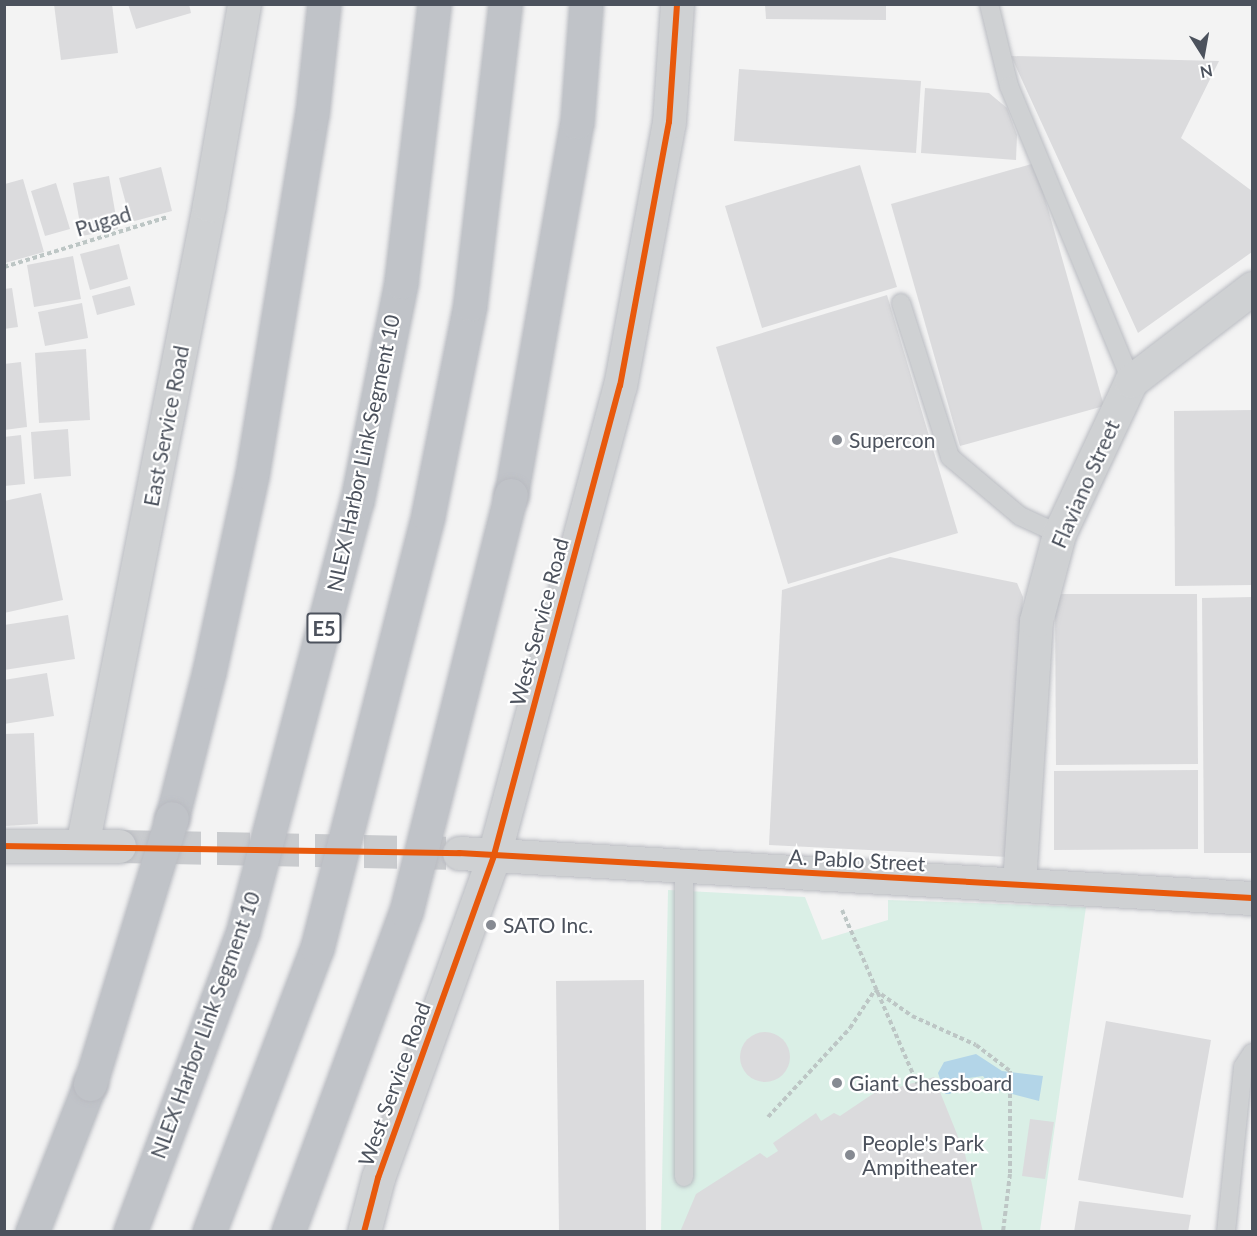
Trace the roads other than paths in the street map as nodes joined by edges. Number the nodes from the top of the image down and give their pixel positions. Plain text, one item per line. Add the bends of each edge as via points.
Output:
1 (244, 4) edge
2 (324, 4) edge
3 (434, 4) edge
4 (505, 4) edge
5 (586, 4) edge
6 (677, 4) edge
7 (989, 4) edge
8 (1252, 288) edge
9 (902, 303) dead end
10 (1131, 381) junction
11 (1059, 534) junction
12 (4, 846) edge
13 (82, 846) junction
14 (119, 846) tunnel mouth
15 (459, 853) tunnel mouth
16 (494, 855) junction
17 (684, 866) junction
18 (1019, 884) junction
19 (1252, 898) edge
20 (1252, 1053) edge
21 (684, 1177) dead end
22 (32, 1232) edge
23 (130, 1232) edge
24 (209, 1232) edge
25 (288, 1232) edge
26 (364, 1232) edge
27 (1226, 1232) edge

1 - 13 street, East Service Road via 209,205
2 - 22 highway, bridge via 312,114 252,475 209,672 172,818 90,1084
3 - 23 highway, NLEX Harbor Link Segment 10 / E5, bridge via 400,282 357,501 243,931
4 - 24 highway, bridge via 470,304 428,515 317,948
5 - 25 highway, bridge via 577,122 511,495 406,912
6 - 16 street, West Service Road via 669,122 620,386
7 - 10 lane via 1009,86
8 - 10 street, Flaviano Street
9 - 11 lane via 950,458 1020,516
10 - 11 street, Flaviano Street
11 - 18 street, Flaviano Street via 1036,621
12 - 13 street
13 - 14 street
15 - 16 street, A. Pablo Street
16 - 17 street, A. Pablo Street
16 - 26 street, West Service Road via 378,1178
17 - 18 street, A. Pablo Street
17 - 21 lane
18 - 19 street, A. Pablo Street
20 - 27 lane via 1243,1067

